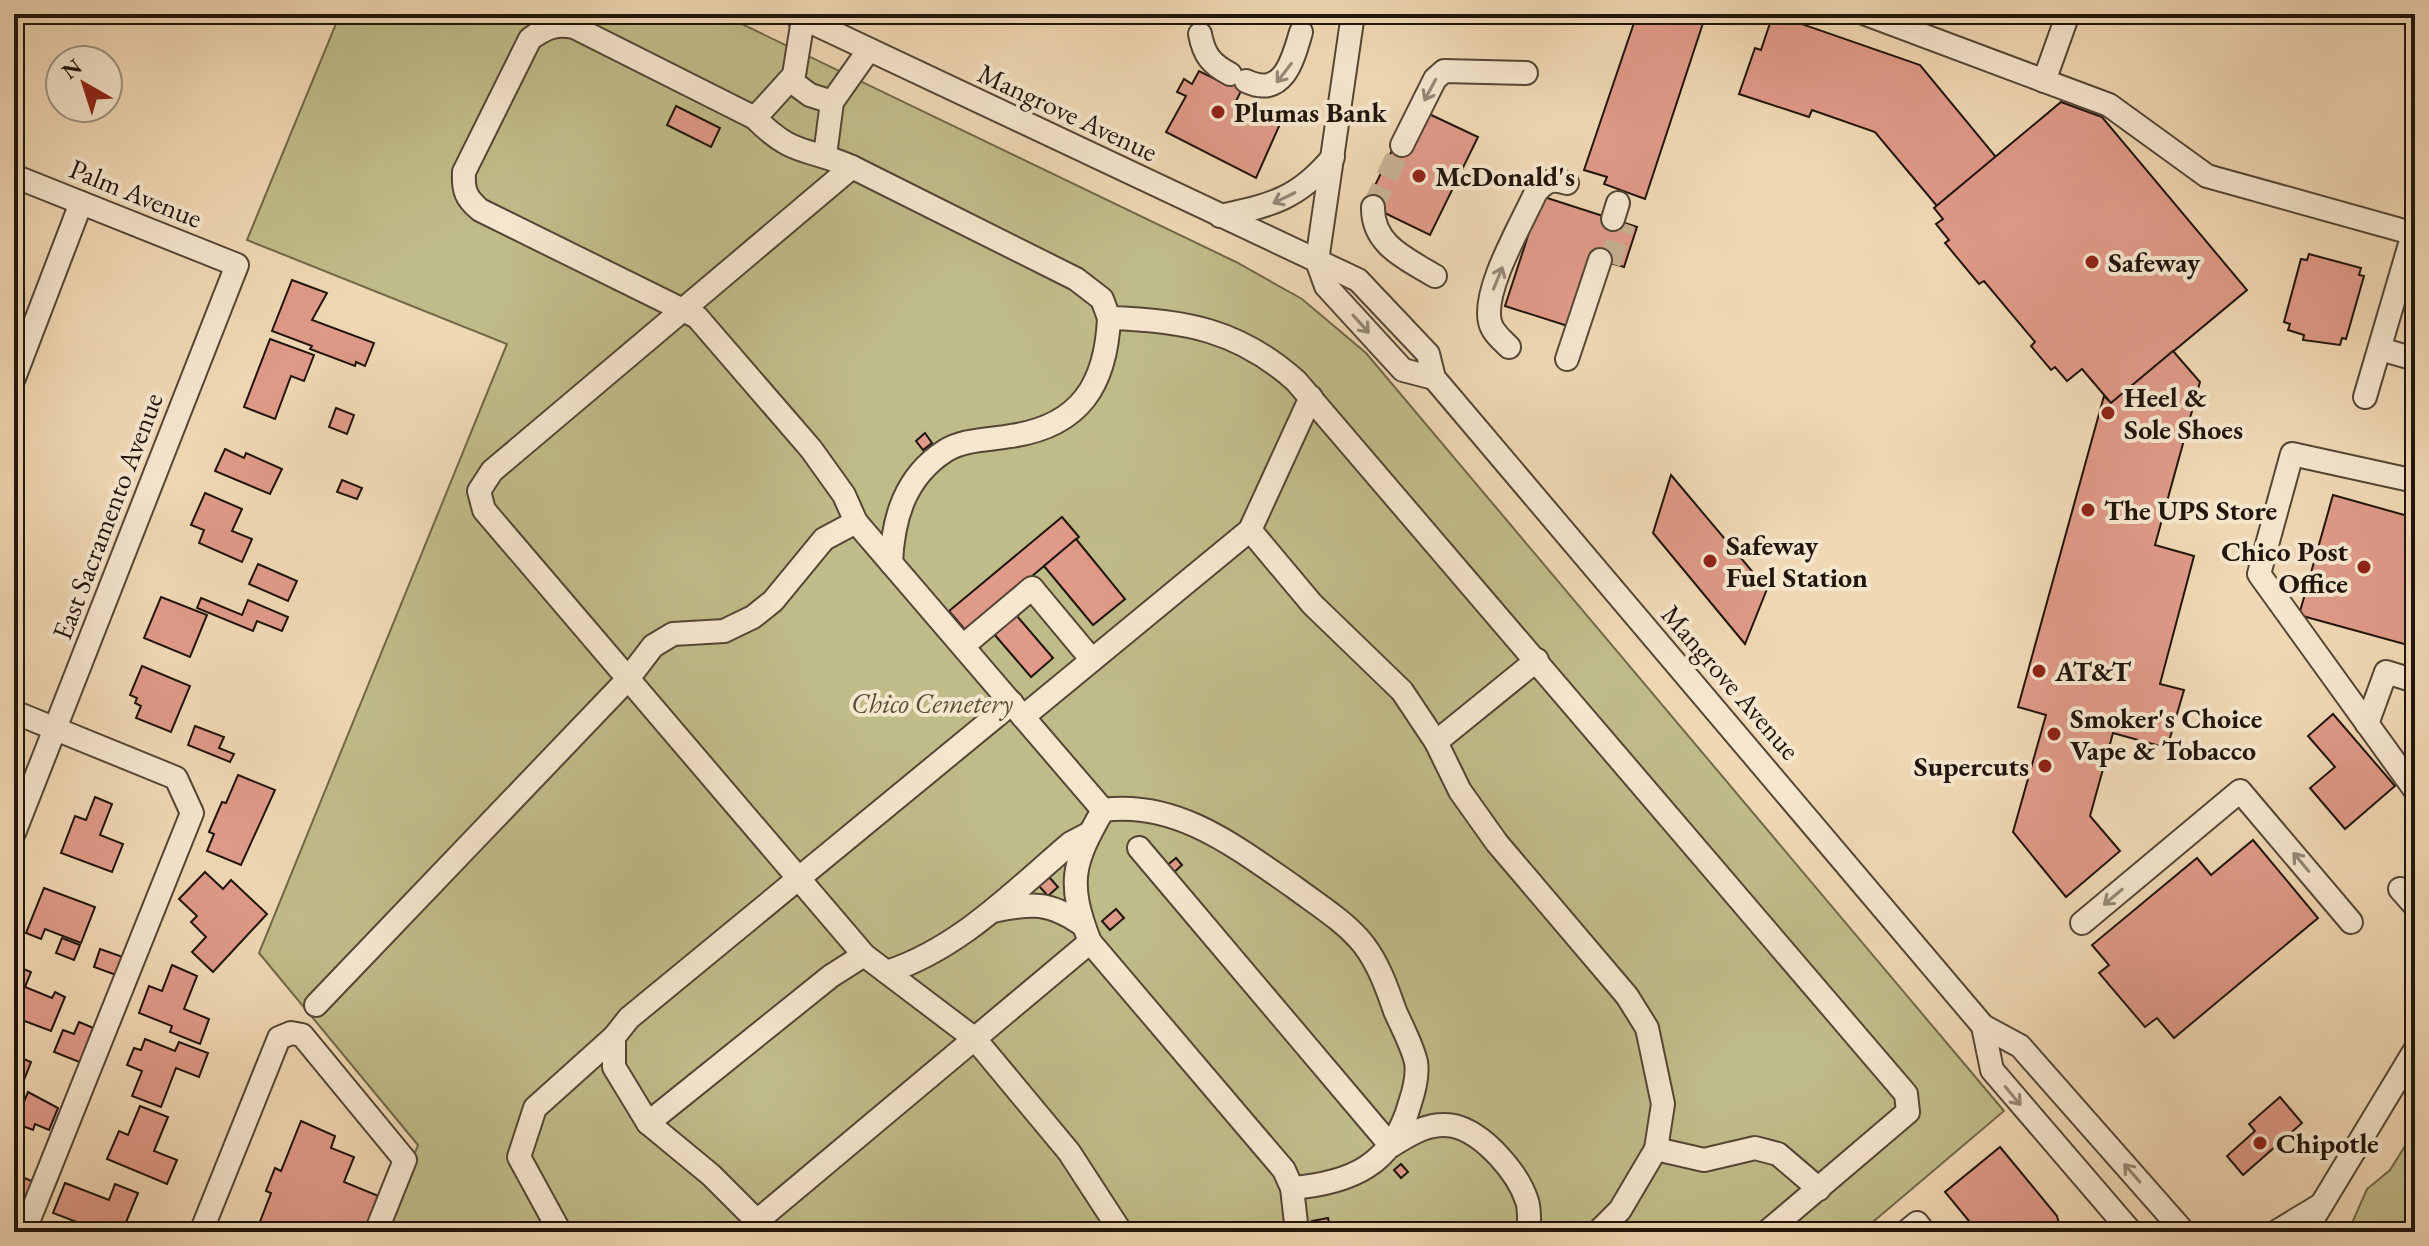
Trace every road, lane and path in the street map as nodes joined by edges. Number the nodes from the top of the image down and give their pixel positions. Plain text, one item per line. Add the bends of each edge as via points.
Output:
1 (1353, 14) edge
2 (1866, 14) edge
3 (2068, 14) edge
4 (799, 16) edge
5 (1890, 18) edge
6 (1301, 32) dead end
7 (1200, 34) dead end
8 (868, 51) junction
9 (1526, 73) dead end
10 (791, 81) junction
11 (2044, 81) junction
12 (832, 102) junction
13 (755, 118) junction
14 (1402, 145) tunnel mouth
15 (825, 155) junction
16 (1333, 156) junction
17 (852, 167) junction
18 (14, 176) edge
19 (1567, 183) dead end
20 (81, 203) junction
21 (1373, 207) dead end
22 (1220, 216) junction
23 (2414, 234) edge
24 (1317, 261) junction
25 (1605, 261) tunnel mouth
26 (237, 265) joint
27 (1435, 276) dead end
28 (684, 310) junction
29 (1109, 318) junction
30 (1509, 347) dead end
31 (2380, 349) junction
32 (2415, 359) edge
33 (1572, 360) dead end
34 (14, 378) edge
35 (1311, 397) junction
36 (2365, 397) dead end
37 (2415, 481) edge
38 (856, 522) junction
39 (1250, 530) junction
40 (891, 563) junction
41 (963, 646) junction
42 (1092, 660) junction
43 (1537, 660) junction
44 (627, 680) junction
45 (2415, 681) edge
46 (1018, 710) junction
47 (14, 712) edge
48 (2367, 724) junction
49 (56, 729) junction
50 (1436, 742) junction
51 (2415, 789) edge
52 (1103, 810) junction
53 (14, 833) edge
54 (1090, 833) junction
55 (1139, 848) dead end
56 (799, 878) junction
57 (2400, 889) dead end
58 (2415, 906) edge
59 (992, 911) junction
60 (2351, 922) dead end
61 (2082, 923) dead end
62 (1086, 933) junction
63 (864, 955) junction
64 (887, 972) junction
65 (316, 1005) dead end
66 (1983, 1026) junction
67 (614, 1037) junction
68 (975, 1039) junction
69 (2415, 1050) edge
70 (648, 1123) junction
71 (1391, 1146) junction
72 (1656, 1149) junction
73 (1292, 1188) junction
74 (1819, 1189) junction
75 (2110, 1208) junction
76 (2312, 1222) edge
77 (762, 1226) edge
78 (24, 1232) edge
79 (201, 1232) edge
80 (376, 1232) edge
81 (560, 1232) edge
82 (1121, 1232) edge
83 (1297, 1232) edge
84 (1529, 1232) edge
85 (1598, 1232) edge
86 (1767, 1232) edge
87 (1906, 1232) edge
88 (1924, 1232) edge
89 (2117, 1232) edge
90 (2131, 1232) edge
91 (2184, 1232) edge
92 (2276, 1232) edge

1 - 16 street
2 - 5 street
3 - 11 street
4 - 8 street, Mangrove Avenue
4 - 10 street
5 - 11 street
6 -> 7 street via 1291,67 1278,83 1266,87 1215,66 1204,53
8 - 12 street
8 - 22 street, Mangrove Avenue
9 -> 14 street via 1444,71
10 - 12 street
10 - 13 street
11 - 23 street via 2109,105 2207,176
12 - 15 street
13 - 15 street via 775,139 800,153
13 - 28 street via 561,24 530,39 464,172 463,189 480,210
15 - 17 street
16 -> 22 street via 1312,182 1287,199
16 - 24 street
17 - 28 street
17 - 29 street via 1076,279 1102,299
18 - 20 street, Palm Avenue
30 -> 19 street via 1490,323 1496,282 1536,192 1555,179
20 - 26 street, Palm Avenue
20 - 34 street
21 - 27 street via 1378,235
22 - 24 street, Mangrove Avenue
23 - 31 street
24 - 66 street, Mangrove Avenue via 1326,286 1403,370 1434,378
25 - 33 street
26 - 49 street, East Sacramento Avenue
28 - 38 street via 697,317 811,449
28 - 44 street via 492,471 479,491 484,510
29 - 35 street via 1199,326 1239,340 1270,357
29 - 40 street via 1101,373 1077,410 1049,428 946,450 901,501
31 - 32 street
31 - 36 street
35 - 39 street
35 - 43 street
37 - 48 street via 2292,454 2259,574
38 - 40 street
38 - 44 street via 824,539 773,601 753,617 724,631 673,634 653,646
39 - 42 street
39 - 50 street via 1312,604 1402,691
40 - 41 street
41 - 42 street via 1032,588
41 - 46 street
42 - 46 street
43 - 50 street
43 - 74 street via 1906,1094 1908,1112
44 - 56 street
44 - 65 street
45 - 48 street via 2386,672
46 - 52 street
46 - 56 street
47 - 49 street
48 - 51 street
49 - 53 street, East Sacramento Avenue
49 - 78 street via 176,778 192,813
50 - 72 street via 1460,791 1497,843 1627,996 1647,1028 1663,1104
52 - 54 street
52 - 71 street via 1127,807 1163,813 1229,842 1342,923 1364,945 1381,973 1416,1062 1406,1119
54 - 59 street via 1071,843
54 - 62 street via 1075,878 1076,905
55 - 71 street
56 - 63 street
56 - 67 street via 629,1018
57 - 58 street
59 - 62 street via 1045,905 1063,911
59 - 64 street via 952,942
60 -> 61 street via 2240,791
62 - 68 street
62 - 73 street via 1263,1142
63 - 64 street
63 - 70 street
64 - 68 street
66 -> 75 street, Mangrove Avenue via 1992,1070
91 -> 66 street, Mangrove Avenue via 2020,1046
67 - 70 street via 614,1067
67 - 81 street via 535,1108 519,1157
68 - 77 street
68 - 82 street via 1069,1152
69 - 76 street
70 - 77 street
71 - 73 street via 1358,1173 1330,1185
71 - 84 street via 1419,1129 1456,1127 1472,1135 1518,1182 1528,1203
72 - 74 street via 1704,1160 1755,1148 1778,1154
72 - 85 street via 1620,1210
73 - 83 street
74 - 86 street
75 - 89 street
75 - 90 street, Mangrove Avenue
76 - 92 street
79 - 80 street via 279,1038 291,1033 302,1035 405,1160
87 - 88 street via 1917,1223

